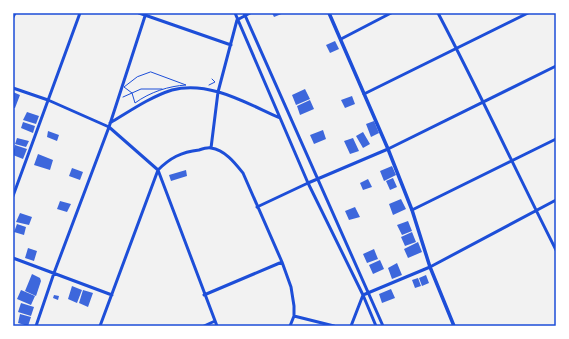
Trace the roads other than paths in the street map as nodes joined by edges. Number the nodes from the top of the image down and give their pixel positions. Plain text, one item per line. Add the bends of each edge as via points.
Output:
1 (14, 13) edge
2 (80, 13) edge
3 (139, 13) edge
4 (235, 13) edge
5 (250, 13) edge
6 (329, 13) edge
7 (391, 13) edge
8 (438, 13) edge
9 (528, 13) edge
10 (145, 14) edge
11 (244, 14) edge
12 (13, 17) edge
13 (238, 20) junction
14 (341, 39) junction
15 (231, 45) junction
16 (456, 48) junction
17 (556, 66) edge
18 (13, 88) edge
19 (218, 92) junction
20 (364, 94) junction
21 (48, 100) junction
22 (485, 102) junction
23 (280, 118) junction
24 (110, 123) junction
25 (109, 127) junction
26 (556, 139) edge
27 (211, 148) junction
28 (388, 149) junction
29 (511, 161) junction
30 (158, 170) junction
31 (316, 179) junction
32 (308, 183) junction
33 (13, 196) edge
34 (556, 200) edge
35 (257, 207) junction
36 (412, 210) junction
37 (536, 210) junction
38 (556, 250) edge
39 (13, 258) edge
40 (282, 262) junction
41 (430, 267) junction
42 (54, 273) junction
43 (369, 292) junction
44 (204, 295) junction
45 (363, 295) junction
46 (112, 296) junction
47 (294, 316) junction
48 (215, 321) junction
49 (36, 326) edge
50 (100, 326) edge
51 (204, 326) edge
52 (217, 326) edge
53 (290, 326) edge
54 (334, 326) edge
55 (351, 326) edge
56 (376, 326) edge
57 (383, 326) edge
58 (454, 326) edge

1 - 12 street
2 - 21 street
3 - 10 street
4 - 13 street
5 - 11 street
6 - 14 street
7 - 14 street
8 - 16 street
9 - 16 street
10 - 15 street
10 - 24 street
11 - 13 street
11 - 31 street
13 - 15 street
13 - 23 street
14 - 20 street
15 - 19 street
16 - 20 street
16 - 22 street
17 - 22 street
18 - 21 street
19 - 23 street
19 - 24 street via 202,88 174,90 145,101
19 - 27 street
20 - 28 street
21 - 25 street
21 - 33 street
22 - 28 street
22 - 29 street
23 - 32 street
24 - 25 street
25 - 30 street
25 - 42 street
26 - 29 street
27 - 30 street via 187,151 175,156
27 - 35 street via 223,153 243,173
28 - 31 street
28 - 36 street
29 - 36 street
29 - 37 street
30 - 44 street
30 - 46 street
31 - 32 street
31 - 43 street
32 - 35 street
32 - 45 street
34 - 37 street
35 - 40 street
36 - 41 street
37 - 38 street
37 - 41 street
39 - 42 street
40 - 44 street
40 - 47 street via 291,287
41 - 43 street
41 - 58 street
42 - 46 street
42 - 49 street
43 - 45 street
43 - 57 street
44 - 48 street
45 - 55 street
45 - 56 street
46 - 50 street
47 - 53 street
47 - 54 street
48 - 51 street
48 - 52 street

